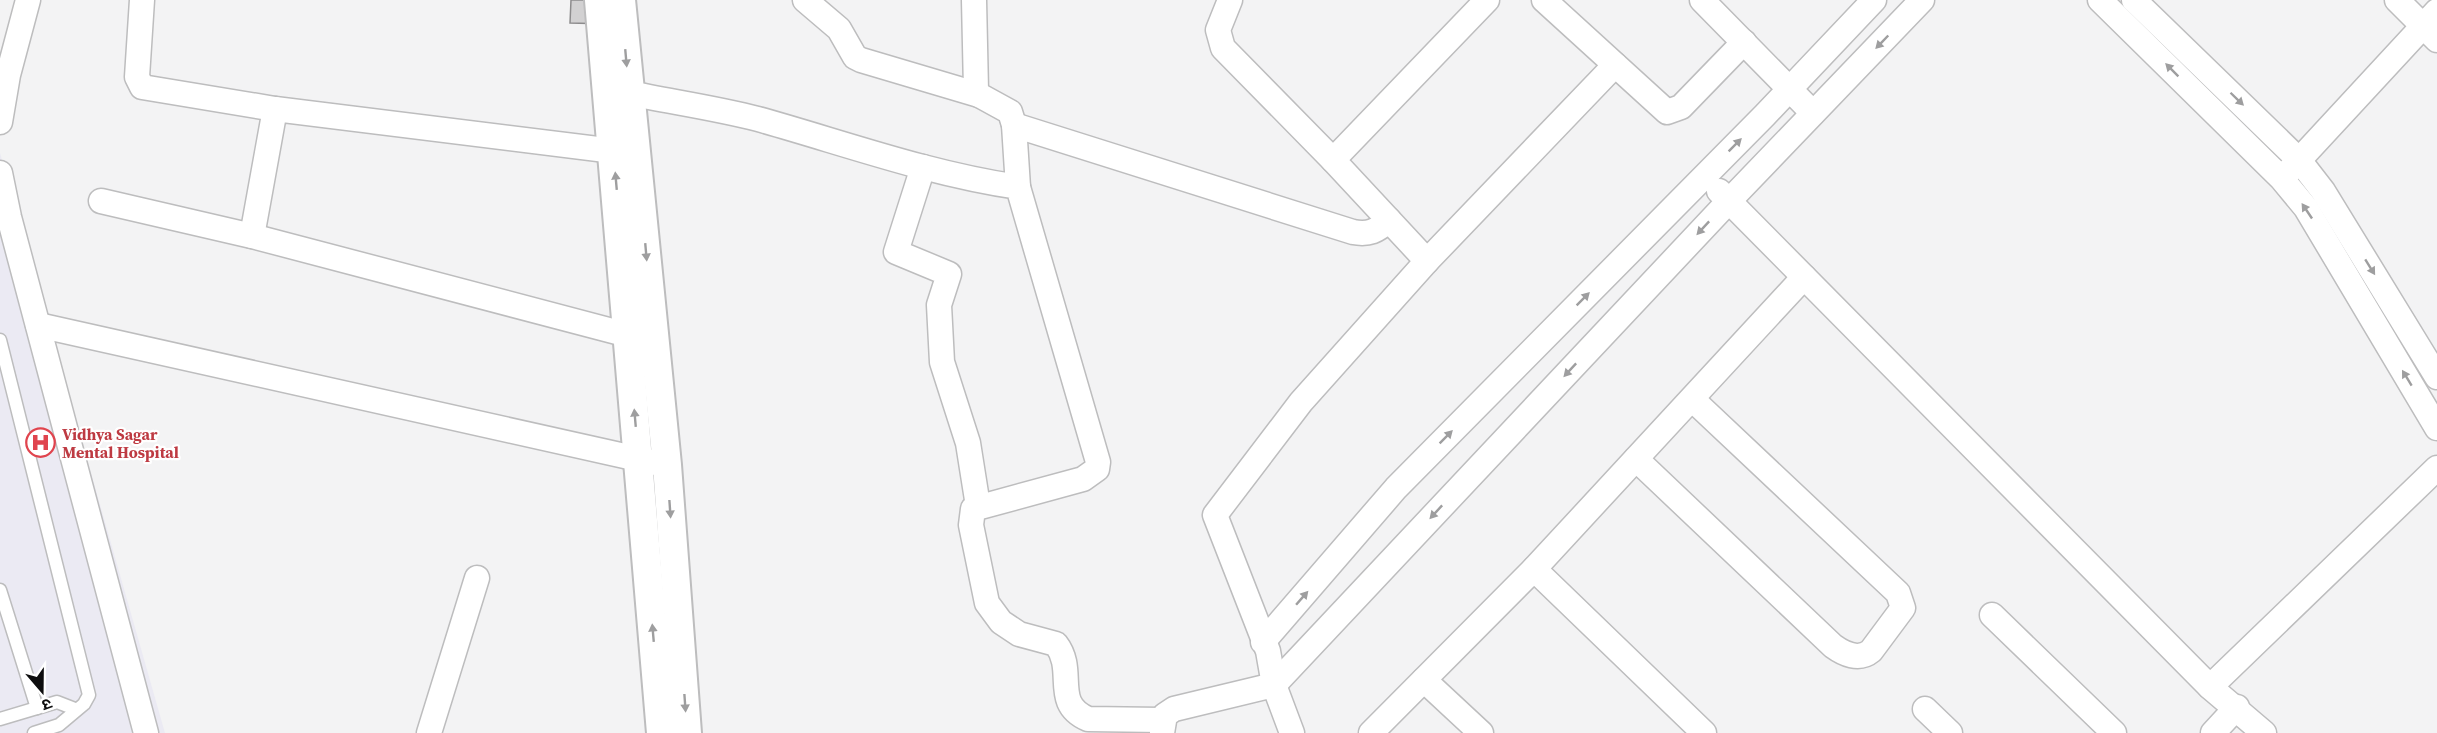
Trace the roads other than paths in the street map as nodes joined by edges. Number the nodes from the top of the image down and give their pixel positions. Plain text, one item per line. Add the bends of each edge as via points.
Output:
1 (28, 0) edge
2 (142, 0) edge
3 (599, 0) edge
4 (621, 0) edge
5 (805, 0) edge
6 (974, 0) edge
7 (1230, 0) edge
8 (1487, 0) edge
9 (1544, 0) edge
10 (1702, 0) edge
11 (1874, 0) edge
12 (1922, 0) edge
13 (2100, 0) edge
14 (2134, 0) edge
15 (2397, 0) edge
16 (2432, 25) edge
17 (1744, 42) junction
18 (1615, 65) junction
19 (1789, 87) junction
20 (629, 93) junction
21 (979, 96) junction
22 (274, 110) junction
23 (1813, 113) junction
24 (0, 122) edge
25 (1014, 125) junction
26 (626, 153) junction
27 (1333, 160) junction
28 (2299, 160) junction
29 (923, 167) junction
30 (0, 173) edge
31 (1704, 177) junction
32 (2282, 179) junction
33 (1018, 187) junction
34 (100, 201) dead end
35 (1729, 201) junction
36 (1389, 220) junction
37 (252, 236) junction
38 (1427, 261) junction
39 (1804, 277) junction
40 (38, 325) junction
41 (641, 338) junction
42 (0, 340) edge
43 (2437, 377) edge
44 (1692, 399) junction
45 (2437, 428) edge
46 (639, 459) junction
47 (1636, 459) junction
48 (667, 465) junction
49 (2437, 468) edge
50 (978, 506) junction
51 (1534, 569) junction
52 (477, 578) dead end
53 (0, 590) edge
54 (1992, 615) dead end
55 (1263, 642) junction
56 (1424, 680) junction
57 (1274, 685) junction
58 (2210, 687) junction
59 (2237, 707) junction
60 (37, 708) junction
61 (75, 709) junction
62 (1925, 709) dead end
63 (0, 719) edge
64 (1162, 726) edge
65 (34, 733) edge
66 (146, 733) edge
67 (429, 733) edge
68 (661, 733) edge
69 (687, 733) edge
70 (1292, 733) edge
71 (1371, 733) edge
72 (1481, 733) edge
73 (1704, 733) edge
74 (1950, 733) edge
75 (2114, 733) edge
76 (2213, 733) edge
77 (2264, 733) edge

1 - 24 street
2 - 22 street via 137,77 142,87
3 - 26 street
4 -> 20 street
5 - 21 street via 829,18 855,57
6 - 21 street via 975,83
7 - 27 street via 1218,30 1223,48
8 - 27 street
9 - 18 street
10 - 17 street
11 - 19 street
12 -> 23 street
32 -> 13 street
14 -> 28 street
15 - 16 street
16 - 28 street
17 - 18 street via 1681,107 1671,112
17 - 19 street
18 - 38 street
19 - 23 street
31 -> 19 street
20 - 26 street
20 - 29 street via 756,119
21 - 25 street via 1010,112
22 - 26 street
22 - 37 street
23 - 35 street
25 - 33 street
25 - 36 street via 1353,232 1369,233
26 - 41 street
27 - 36 street
28 - 32 street
28 -> 43 street via 2328,199
29 - 33 street
29 - 50 street via 897,252 950,274 939,304 942,362 968,443
30 - 40 street
31 - 35 street
55 -> 31 street via 1396,489
45 -> 32 street via 2306,208
33 - 50 street via 1096,453 1097,469 1083,479 1035,495
34 - 37 street
35 - 39 street
35 -> 57 street
36 - 38 street
37 - 41 street
38 - 55 street via 1301,402 1215,515
39 - 44 street
39 - 58 street
40 - 46 street
40 - 66 street
46 -> 41 street
41 - 48 street
42 - 61 lane via 89,694 88,700
44 - 47 street
44 - 47 street via 1898,593 1903,608 1871,651 1866,655 1846,655 1833,646
46 - 48 street
68 -> 46 street
47 - 51 street
48 -> 69 street
49 - 58 street
50 - 64 street via 973,509 971,525 987,603 1001,622 1018,634 1051,641 1061,650 1071,709 1088,719
51 - 56 street
51 - 73 street
52 - 67 street
53 - 60 lane
54 - 75 street
55 - 57 street
56 - 71 street
56 - 72 street
57 - 64 street via 1174,709
57 - 70 street
58 - 59 street
59 - 76 street
59 - 77 street
60 - 61 lane via 57,702
60 - 63 lane
61 - 65 lane via 59,725
62 - 74 street

